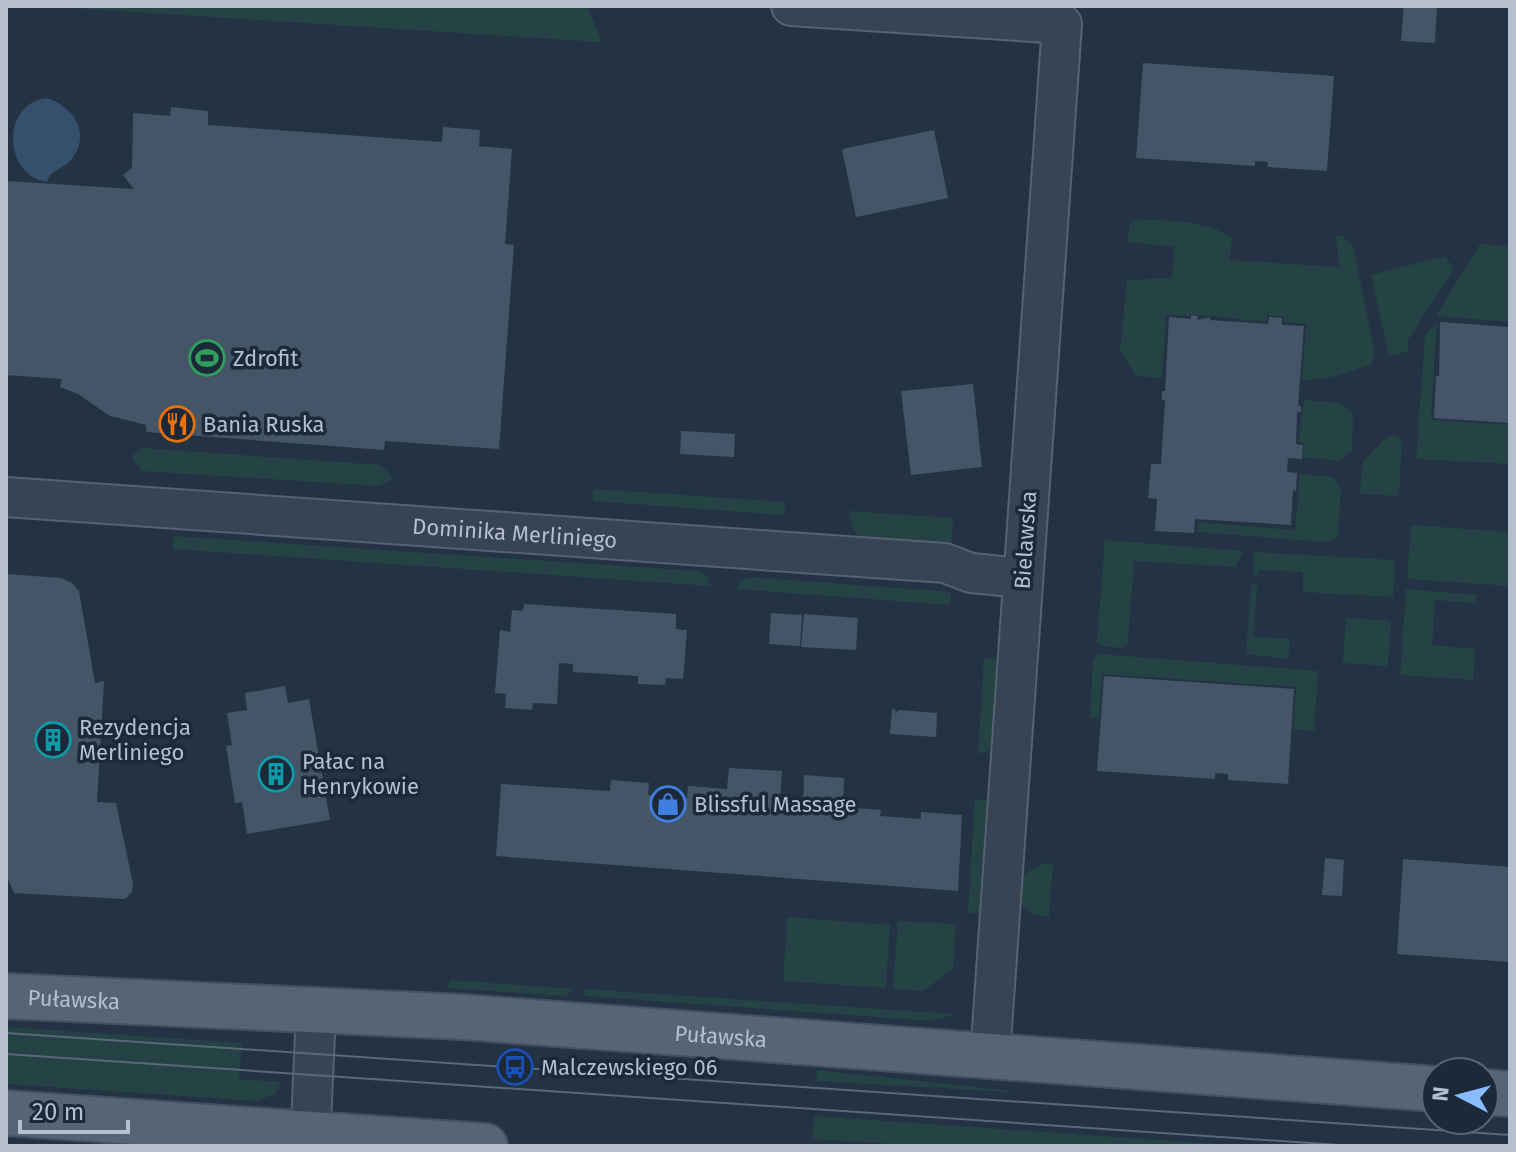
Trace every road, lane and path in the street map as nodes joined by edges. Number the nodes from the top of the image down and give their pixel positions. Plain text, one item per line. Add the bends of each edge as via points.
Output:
1 (791, 6) edge
2 (6, 497) edge
3 (1022, 578) junction
4 (6, 996) edge
5 (316, 1012) junction
6 (990, 1057) junction
7 (1420, 1088) edge
8 (6, 1113) edge
9 (310, 1140) edge
10 (485, 1146) edge

1 - 3 street, Bielawska via 1062,24
2 - 3 street, Dominika Merliniego via 945,563 971,573
3 - 6 street, Bielawska
4 - 5 main road, Puławska
5 - 6 main road, Puławska via 450,1016
5 - 9 street
6 - 7 main road, Puławska
8 - 9 main road
9 - 10 main road

